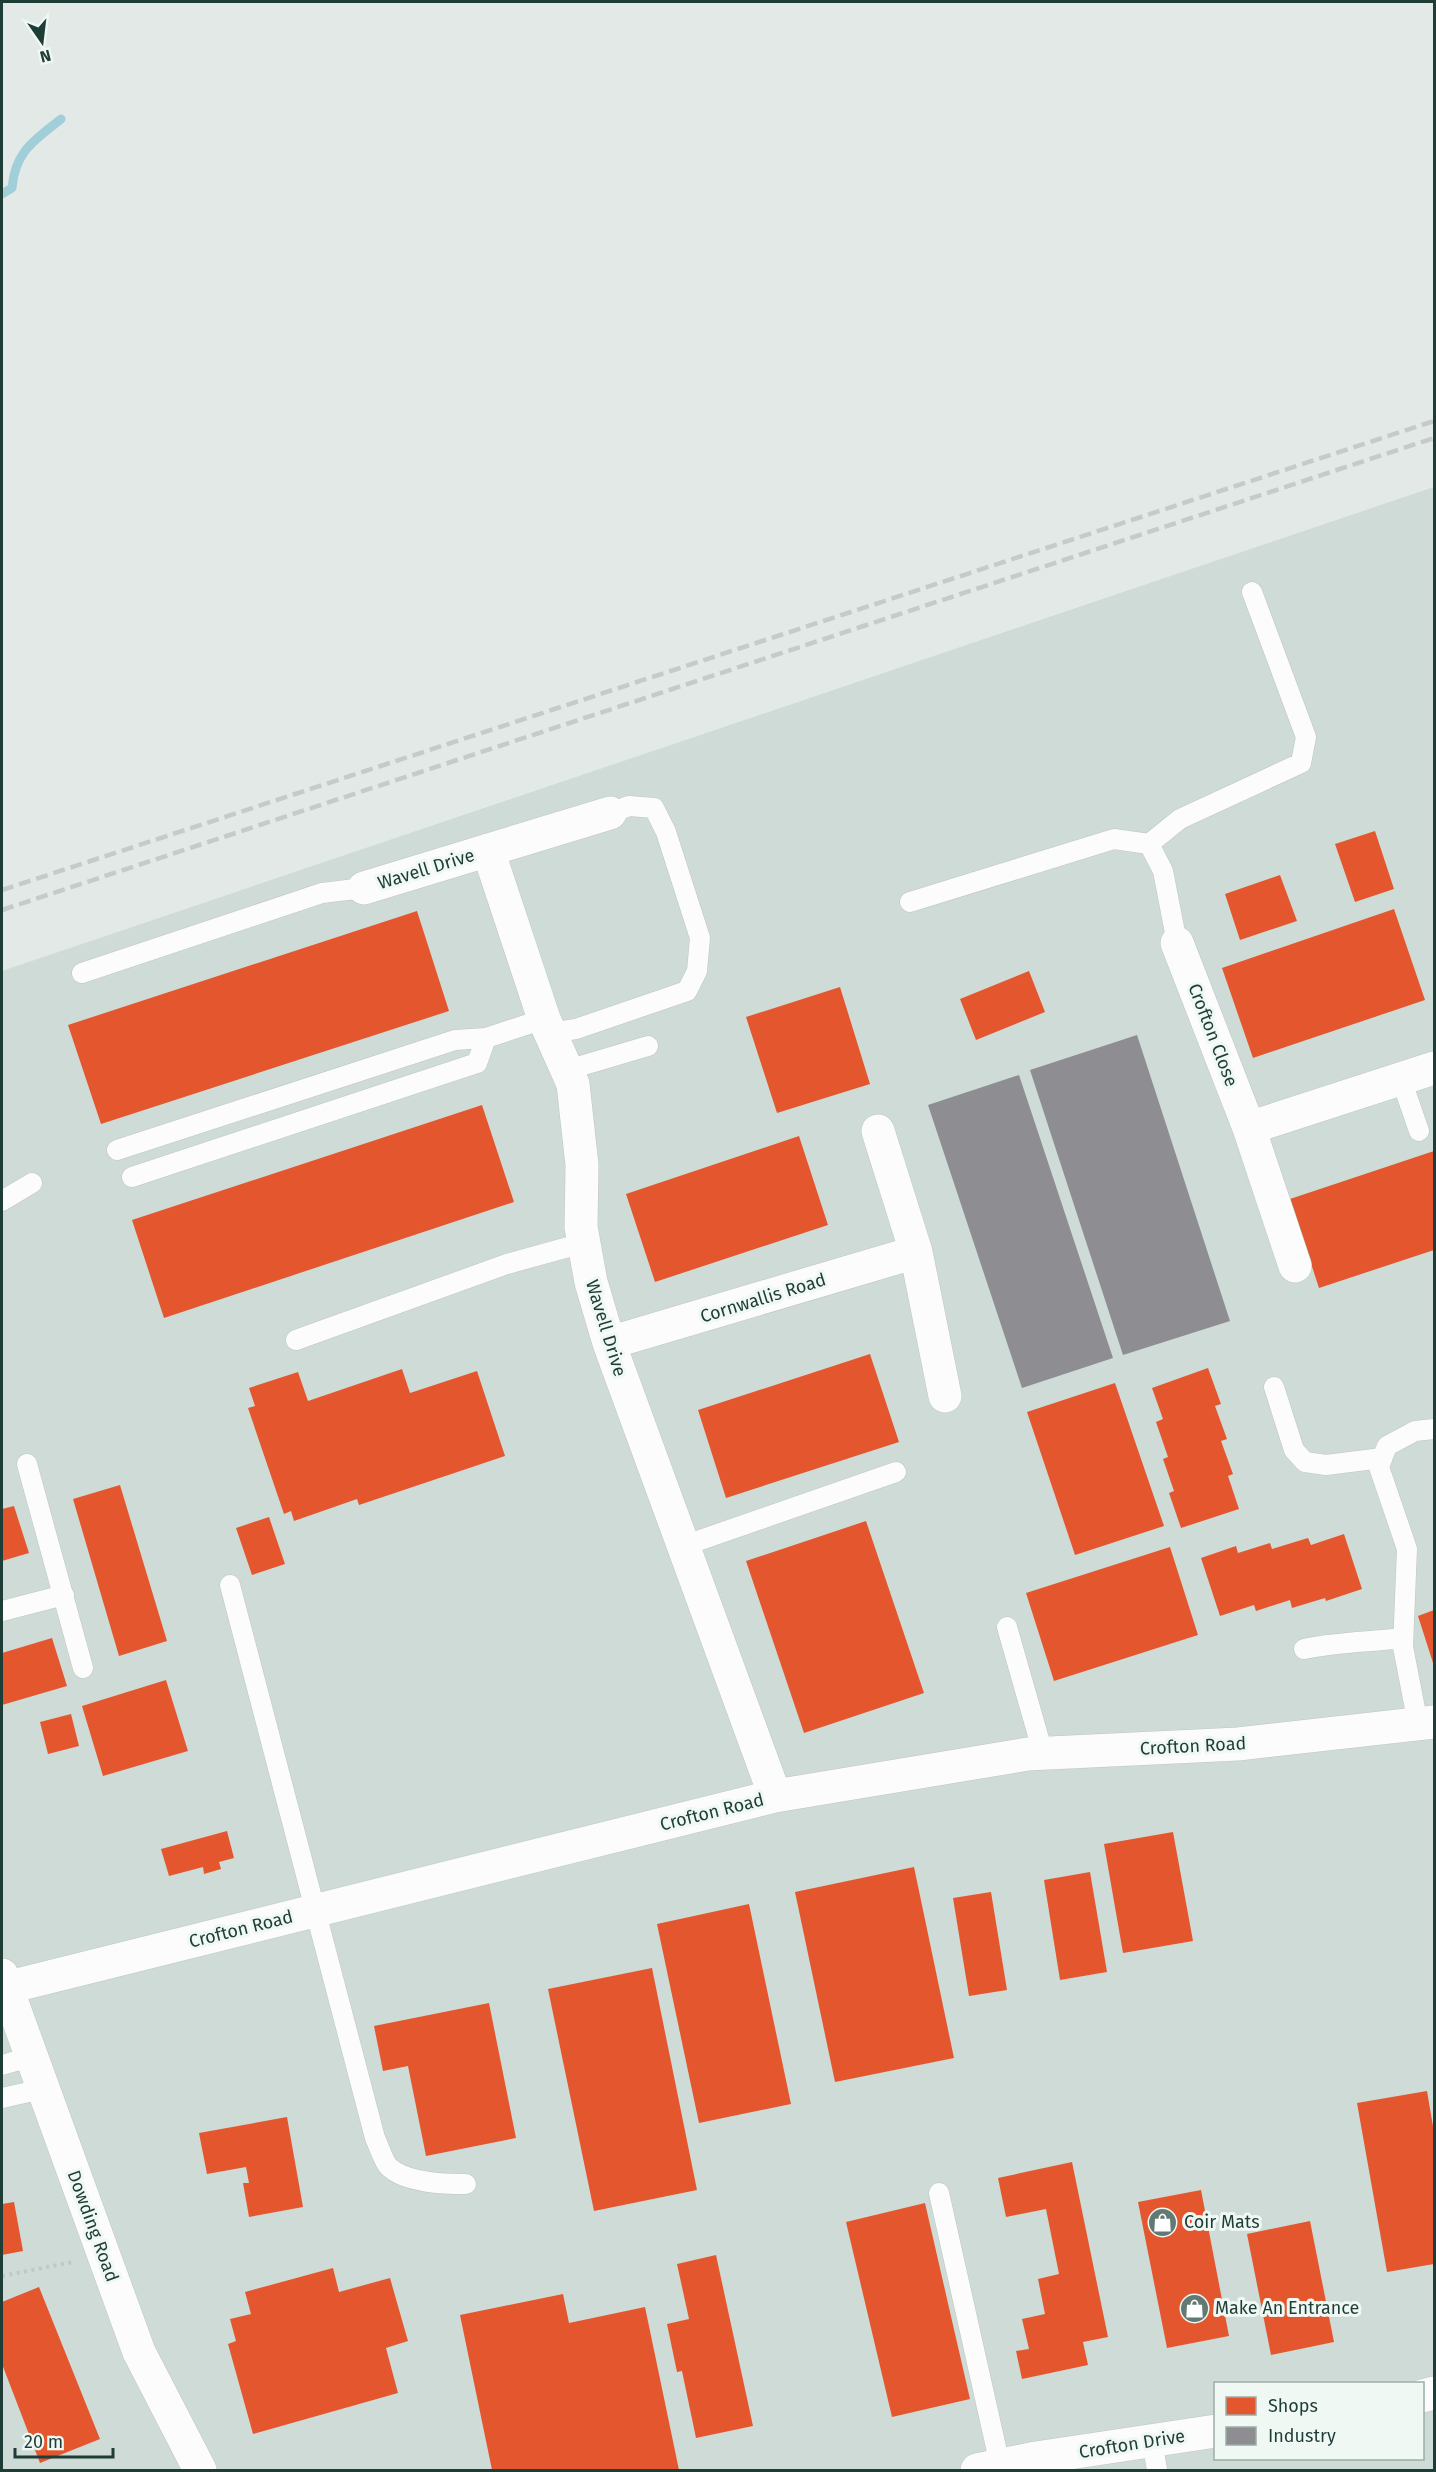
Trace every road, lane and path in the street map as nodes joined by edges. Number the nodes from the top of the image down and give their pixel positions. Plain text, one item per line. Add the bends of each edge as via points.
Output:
1 (1252, 592) dead end
2 (609, 813) joint
3 (1149, 844) junction
4 (488, 850) junction
5 (364, 888) joint
6 (910, 902) dead end
7 (1178, 943) joint
8 (82, 973) dead end
9 (547, 1026) junction
10 (486, 1038) junction
11 (648, 1046) dead end
12 (1434, 1068) edge
13 (567, 1071) junction
14 (1401, 1079) junction
15 (1249, 1128) junction
16 (878, 1131) dead end
17 (1419, 1131) dead end
18 (117, 1150) dead end
19 (132, 1177) dead end
20 (32, 1183) dead end
21 (2, 1201) edge
22 (583, 1243) junction
23 (916, 1252) junction
24 (1296, 1266) dead end
25 (296, 1340) dead end
26 (609, 1343) junction
27 (1274, 1387) dead end
28 (945, 1396) dead end
29 (1434, 1429) edge
30 (1383, 1458) junction
31 (27, 1464) dead end
32 (896, 1472) dead end
33 (683, 1546) junction
34 (230, 1585) dead end
35 (64, 1595) junction
36 (2, 1611) edge
37 (1007, 1627) dead end
38 (1403, 1638) junction
39 (1304, 1649) dead end
40 (83, 1668) dead end
41 (1426, 1723) edge
42 (1043, 1753) junction
43 (776, 1796) junction
44 (316, 1910) junction
45 (3, 1982) edge
46 (16, 2061) edge
47 (42, 2089) junction
48 (2, 2098) edge
49 (466, 2184) dead end
50 (939, 2193) dead end
51 (104, 2256) junction
52 (2, 2276) edge
53 (1214, 2431) edge
54 (1155, 2455) edge
55 (989, 2468) edge
56 (200, 2470) edge

1 - 3 lane via 1306,737 1301,763 1180,819
2 - 4 street, Wavell Drive
2 - 9 lane via 629,806 654,808 666,832 700,938 697,971 687,992 576,1029
3 - 6 lane via 1114,839
3 - 7 lane via 1162,871
4 - 5 street, Wavell Drive
4 - 9 street, Wavell Drive
5 - 8 lane via 322,893
7 - 15 street, Crofton Close
9 - 10 lane
9 - 13 street, Wavell Drive
10 - 18 lane via 455,1040
10 - 19 lane via 477,1063
11 - 13 lane
12 - 14 street
13 - 22 street, Wavell Drive via 573,1083 582,1165
14 - 15 street
14 - 17 lane
15 - 24 street, Crofton Close
16 - 23 street
20 - 21 lane
22 - 25 lane via 507,1264
22 - 26 street, Wavell Drive
23 - 26 street, Cornwallis Road
23 - 28 street
26 - 33 street, Wavell Drive
27 - 30 lane via 1294,1450 1305,1462 1326,1464
29 - 30 lane via 1415,1431 1387,1446
30 - 38 lane via 1379,1467 1407,1549
31 - 35 lane
32 - 33 lane
33 - 43 street, Wavell Drive
34 - 44 lane
35 - 36 lane
35 - 40 lane
37 - 42 lane
38 - 39 lane
38 - 41 lane via 1402,1647
41 - 42 street, Crofton Road via 1238,1744
42 - 43 street, Crofton Road
43 - 44 street, Crofton Road
44 - 45 street, Crofton Road
44 - 49 lane via 375,2138 389,2167 408,2177 438,2184
45 - 46 street, Dowding Road
46 - 47 street, Dowding Road
47 - 48 lane
47 - 51 street, Dowding Road
50 - 55 lane
51 - 52 path
51 - 56 street, Dowding Road via 139,2352
53 - 54 street, Crofton Drive
54 - 55 street, Crofton Drive

